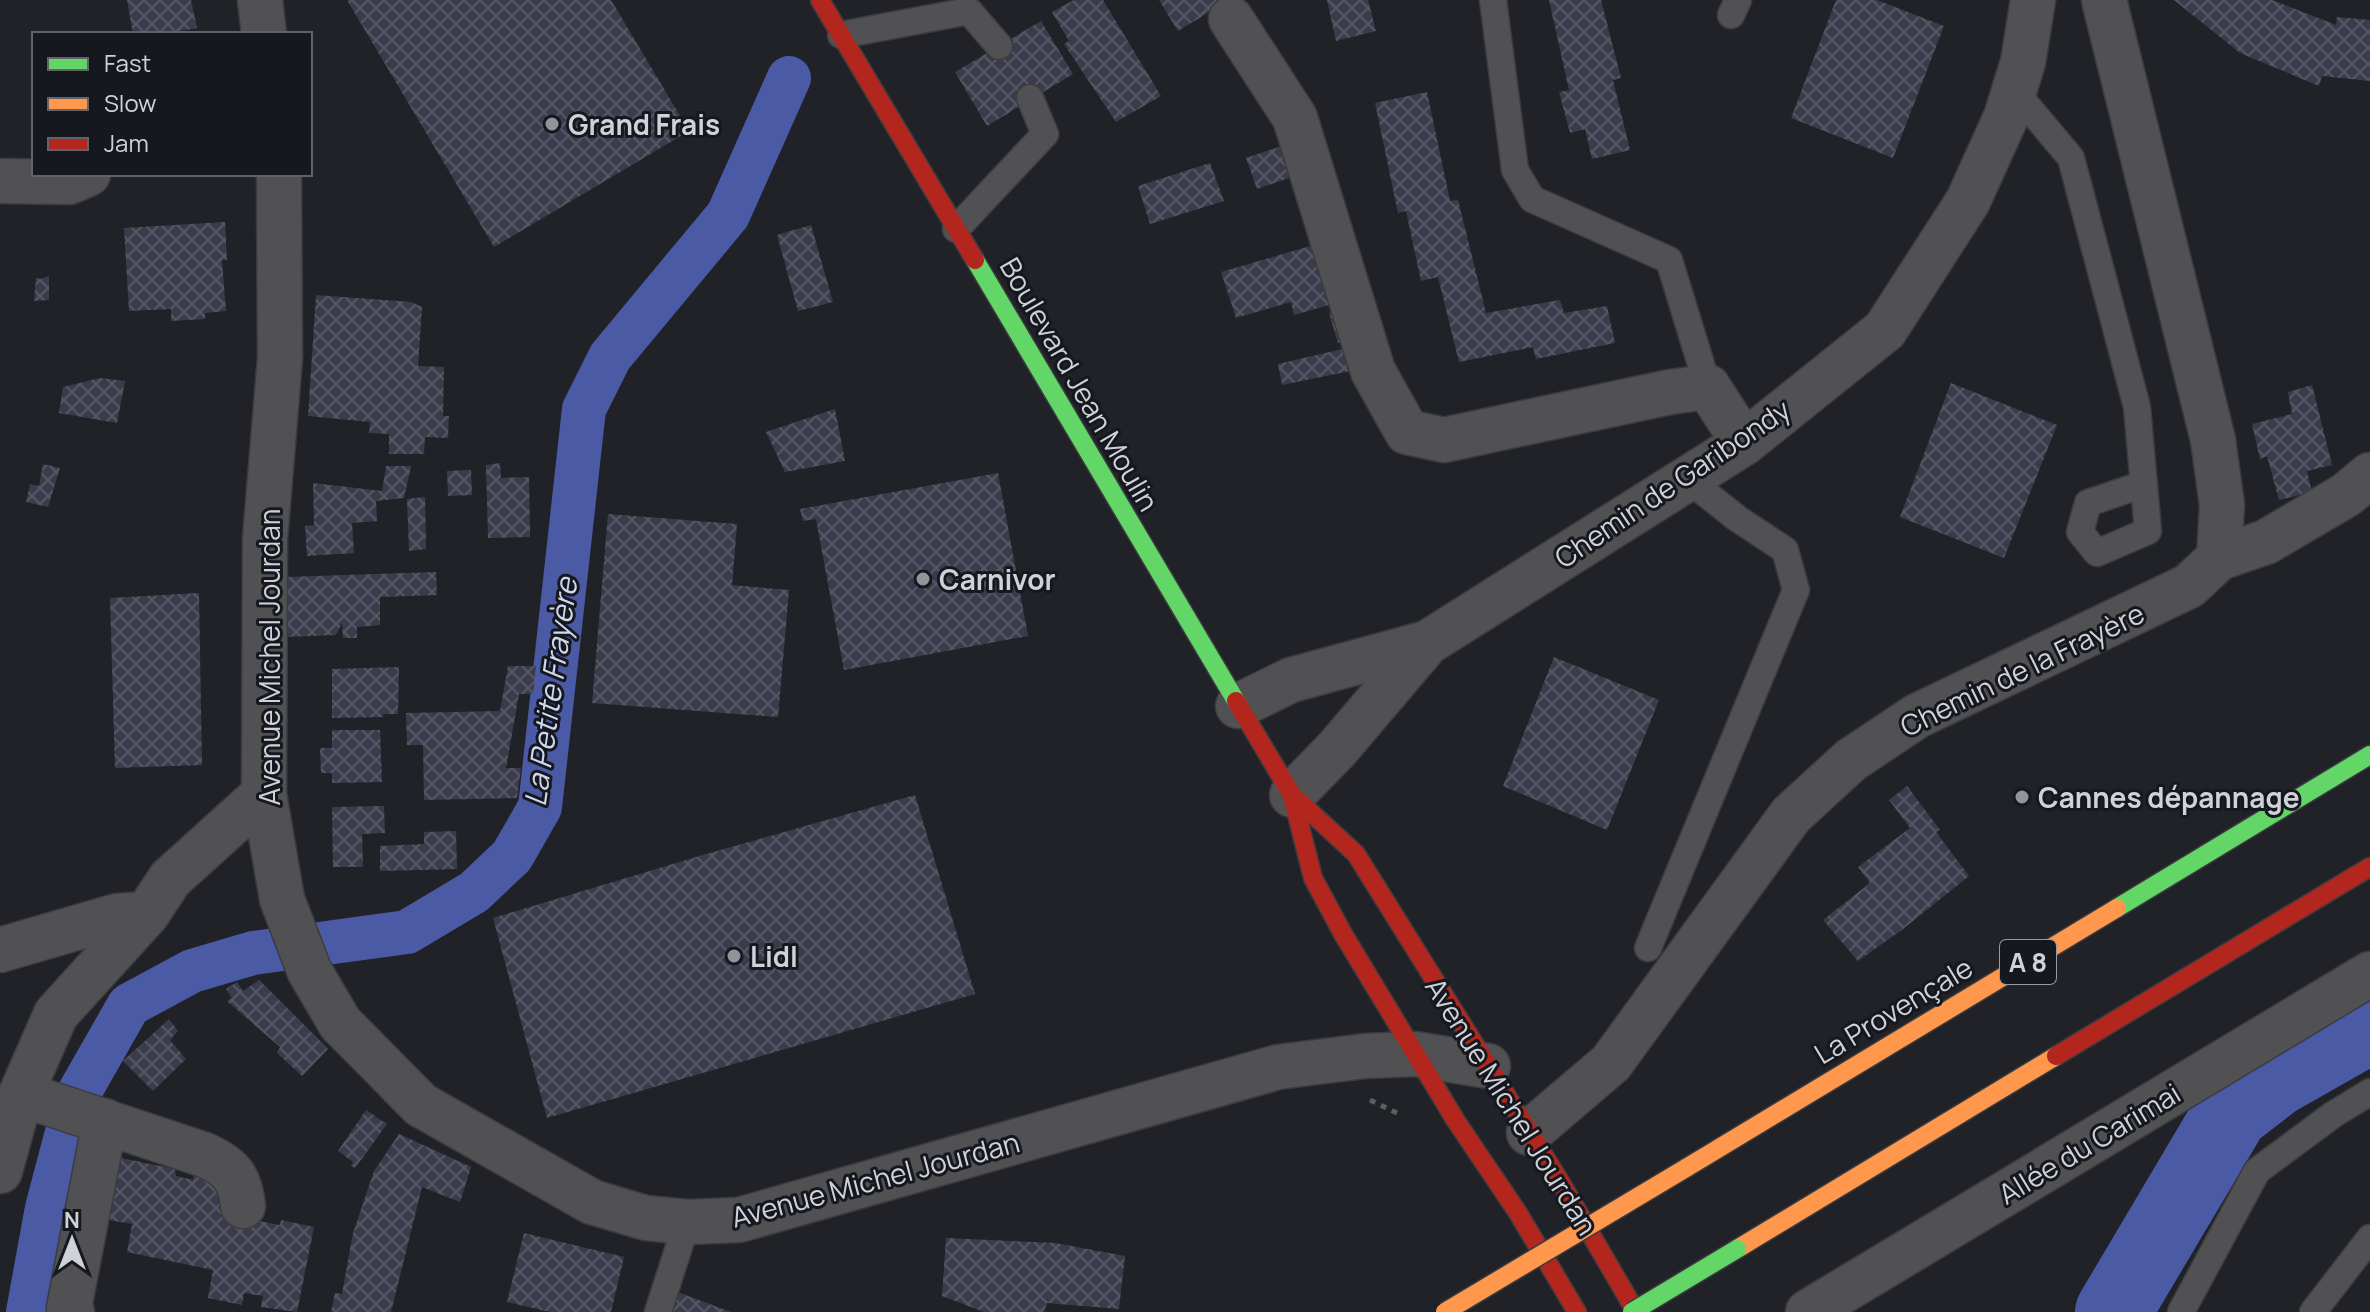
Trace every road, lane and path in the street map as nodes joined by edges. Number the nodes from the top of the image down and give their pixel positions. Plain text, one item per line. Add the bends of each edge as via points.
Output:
1 (260, 0) edge
2 (820, 0) edge
3 (1493, 0) edge
4 (2033, 0) edge
5 (2104, 0) edge
6 (1231, 19) dead end
7 (264, 32) edge
8 (841, 35) junction
9 (999, 46) dead end
10 (2014, 90) junction
11 (1030, 98) dead end
12 (83, 176) edge
13 (258, 176) edge
14 (279, 176) edge
15 (0, 181) edge
16 (956, 229) junction
17 (280, 358) junction
18 (1708, 387) junction
19 (1744, 443) junction
20 (2370, 475) edge
21 (1686, 478) junction
22 (2144, 484) dead end
23 (2219, 558) junction
24 (1427, 643) junction
25 (1238, 706) junction
26 (2370, 755) edge
27 (264, 794) junction
28 (1292, 795) junction
29 (2370, 867) edge
30 (147, 914) junction
31 (1648, 948) dead end
32 (0, 950) edge
33 (2370, 974) edge
34 (1415, 1054) junction
35 (1488, 1066) junction
36 (2370, 1092) edge
37 (36, 1100) junction
38 (101, 1120) junction
39 (1529, 1133) junction
40 (0, 1171) edge
41 (243, 1206) dead end
42 (687, 1222) junction
43 (2370, 1238) edge
44 (72, 1312) edge
45 (658, 1312) edge
46 (1445, 1312) edge
47 (1577, 1312) edge
48 (1634, 1312) edge
49 (1808, 1312) edge
50 (2181, 1312) edge
51 (2313, 1312) edge

1 - 7 street
2 - 8 main road, Boulevard Jean Moulin
3 - 18 lane via 1515,170 1532,199 1669,260
4 - 10 street, Chemin de Garibondy
5 - 23 street via 2213,440 2222,505
6 - 18 street via 1295,118 1373,371 1407,432 1444,440
8 - 9 lane via 969,11
8 - 16 main road, Boulevard Jean Moulin
10 - 19 street, Chemin de Garibondy via 1968,201 1885,330
10 - 22 lane via 2071,158 2137,407
11 - 16 lane via 1045,134
12 - 15 street via 69,182
13 - 17 street via 256,319
14 - 17 street, Avenue Michel Jourdan
16 - 25 main road, Boulevard Jean Moulin
17 - 27 street, Avenue Michel Jourdan via 265,539
18 - 19 street
19 - 21 street, Chemin de Garibondy
20 - 23 street, Chemin de la Frayère via 2266,542
21 - 24 street, Chemin de Garibondy
21 - 31 lane via 1785,550 1796,590
23 - 39 street, Chemin de la Frayère via 2189,586 1917,716 1851,760 1791,815 1611,1063
24 - 25 street, Chemin de Garibondy via 1291,680
24 - 28 street, Chemin de Garibondy
25 - 28 main road, Boulevard Jean Moulin
26 - 46 main road, La Provençale / A 8, bridge
27 - 30 street via 170,879
27 - 42 street, Avenue Michel Jourdan via 282,899 309,970 340,1023 421,1105 592,1202 646,1218
28 - 34 main road, Avenue Michel Jourdan via 1313,878
28 - 35 main road, Avenue Michel Jourdan via 1356,854
29 - 48 main road, bridge
30 - 32 street via 117,916
30 - 37 street via 56,1014
33 - 49 street, Allée du Carimai
34 - 35 street
34 - 42 street, Avenue Michel Jourdan via 1278,1067 739,1220
34 - 47 main road, Avenue Michel Jourdan
35 - 39 main road, Avenue Michel Jourdan
36 - 50 lane via 2257,1171
37 - 38 street
37 - 40 street
38 - 41 street via 226,1165 241,1187
38 - 44 street
39 - 48 main road, Avenue Michel Jourdan
42 - 45 lane
43 - 51 lane

